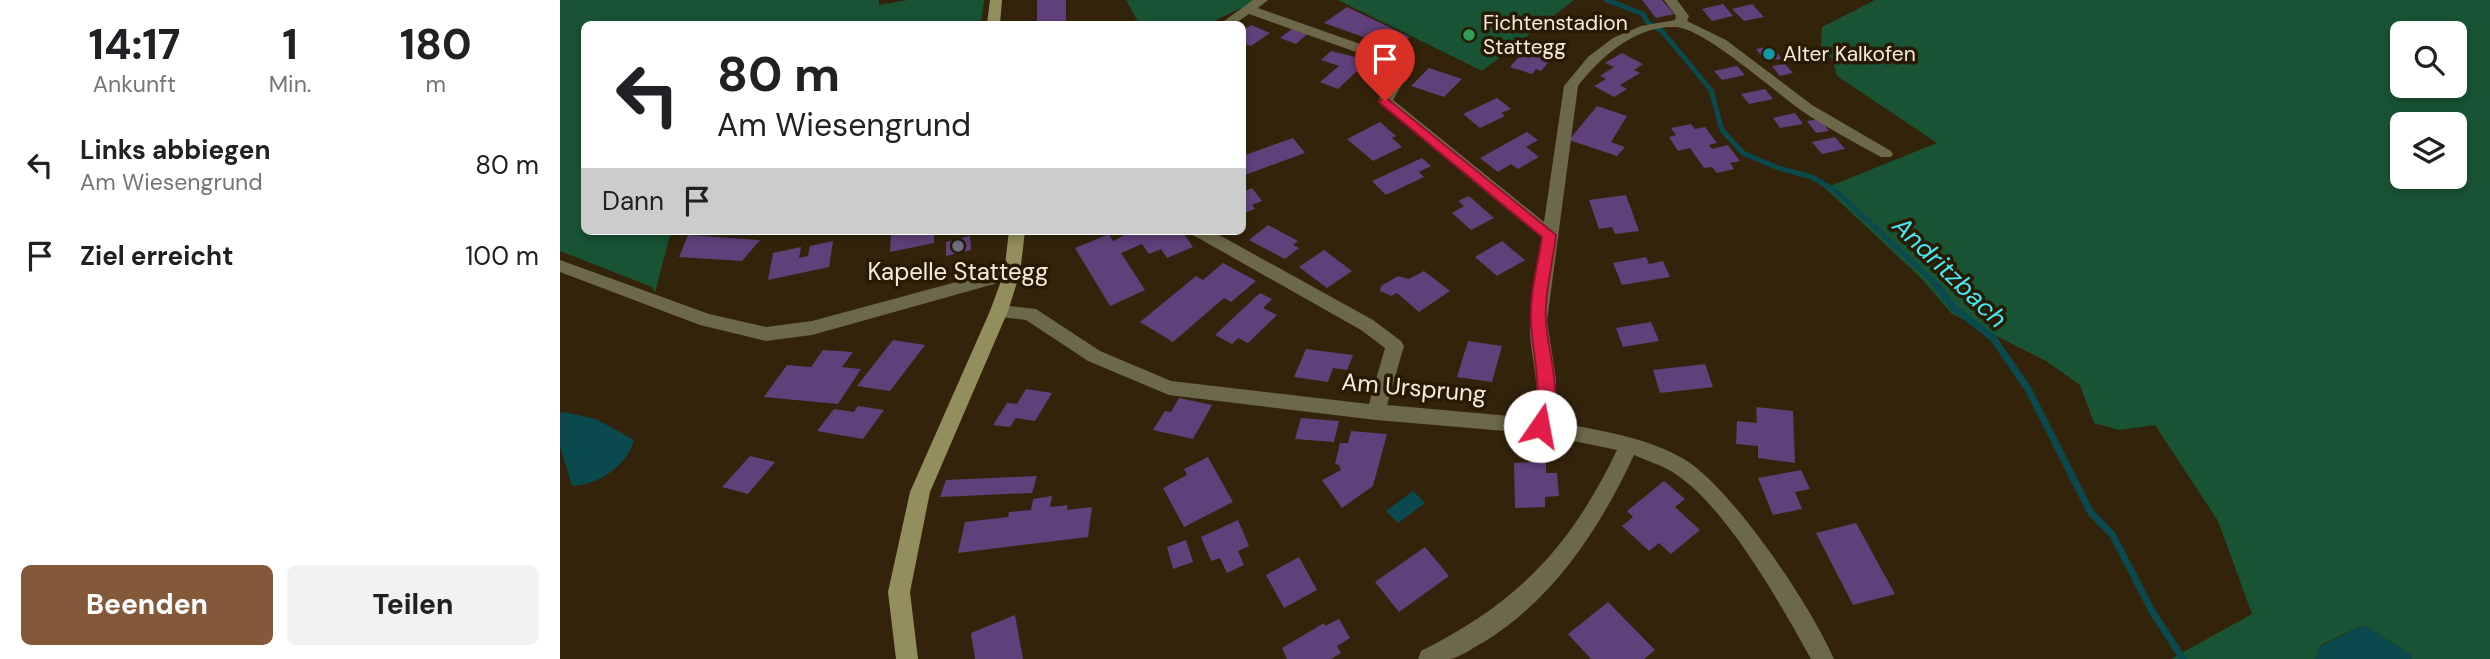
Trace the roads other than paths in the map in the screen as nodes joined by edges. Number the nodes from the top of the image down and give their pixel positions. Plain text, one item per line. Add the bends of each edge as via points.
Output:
1 (996, 0) edge
2 (1670, 0) edge
3 (1256, 5) edge
4 (994, 21) edge
5 (1231, 21) edge
6 (1673, 24) junction
7 (1886, 154) dead end
8 (1017, 235) edge
9 (1206, 235) edge
10 (1549, 235) junction
11 (560, 266) edge
12 (1012, 273) junction
13 (999, 311) junction
14 (1376, 412) junction
15 (1540, 426) junction
16 (1629, 445) junction
17 (907, 659) edge
18 (1430, 659) edge
19 (1823, 659) edge

1 - 4 main road
2 - 6 street via 1683,16
3 - 5 street
3 - 10 street via 1404,68 1385,101
6 - 7 street via 1721,43 1807,107
6 - 10 street via 1645,29 1606,46 1588,60 1570,86
8 - 12 main road
9 - 14 street via 1367,325 1395,346
10 - 15 street via 1538,321 1548,379
11 - 12 street via 706,320 766,334 813,328
12 - 13 main road
13 - 14 street, Am Ursprung via 1030,314 1094,356 1169,388
13 - 17 main road via 919,492 899,592
14 - 15 street, Am Ursprung
15 - 16 street, Am Ursprung
16 - 18 street via 1603,501 1560,562 1485,628
16 - 19 street, Am Ursprung via 1677,465 1710,492 1786,595

